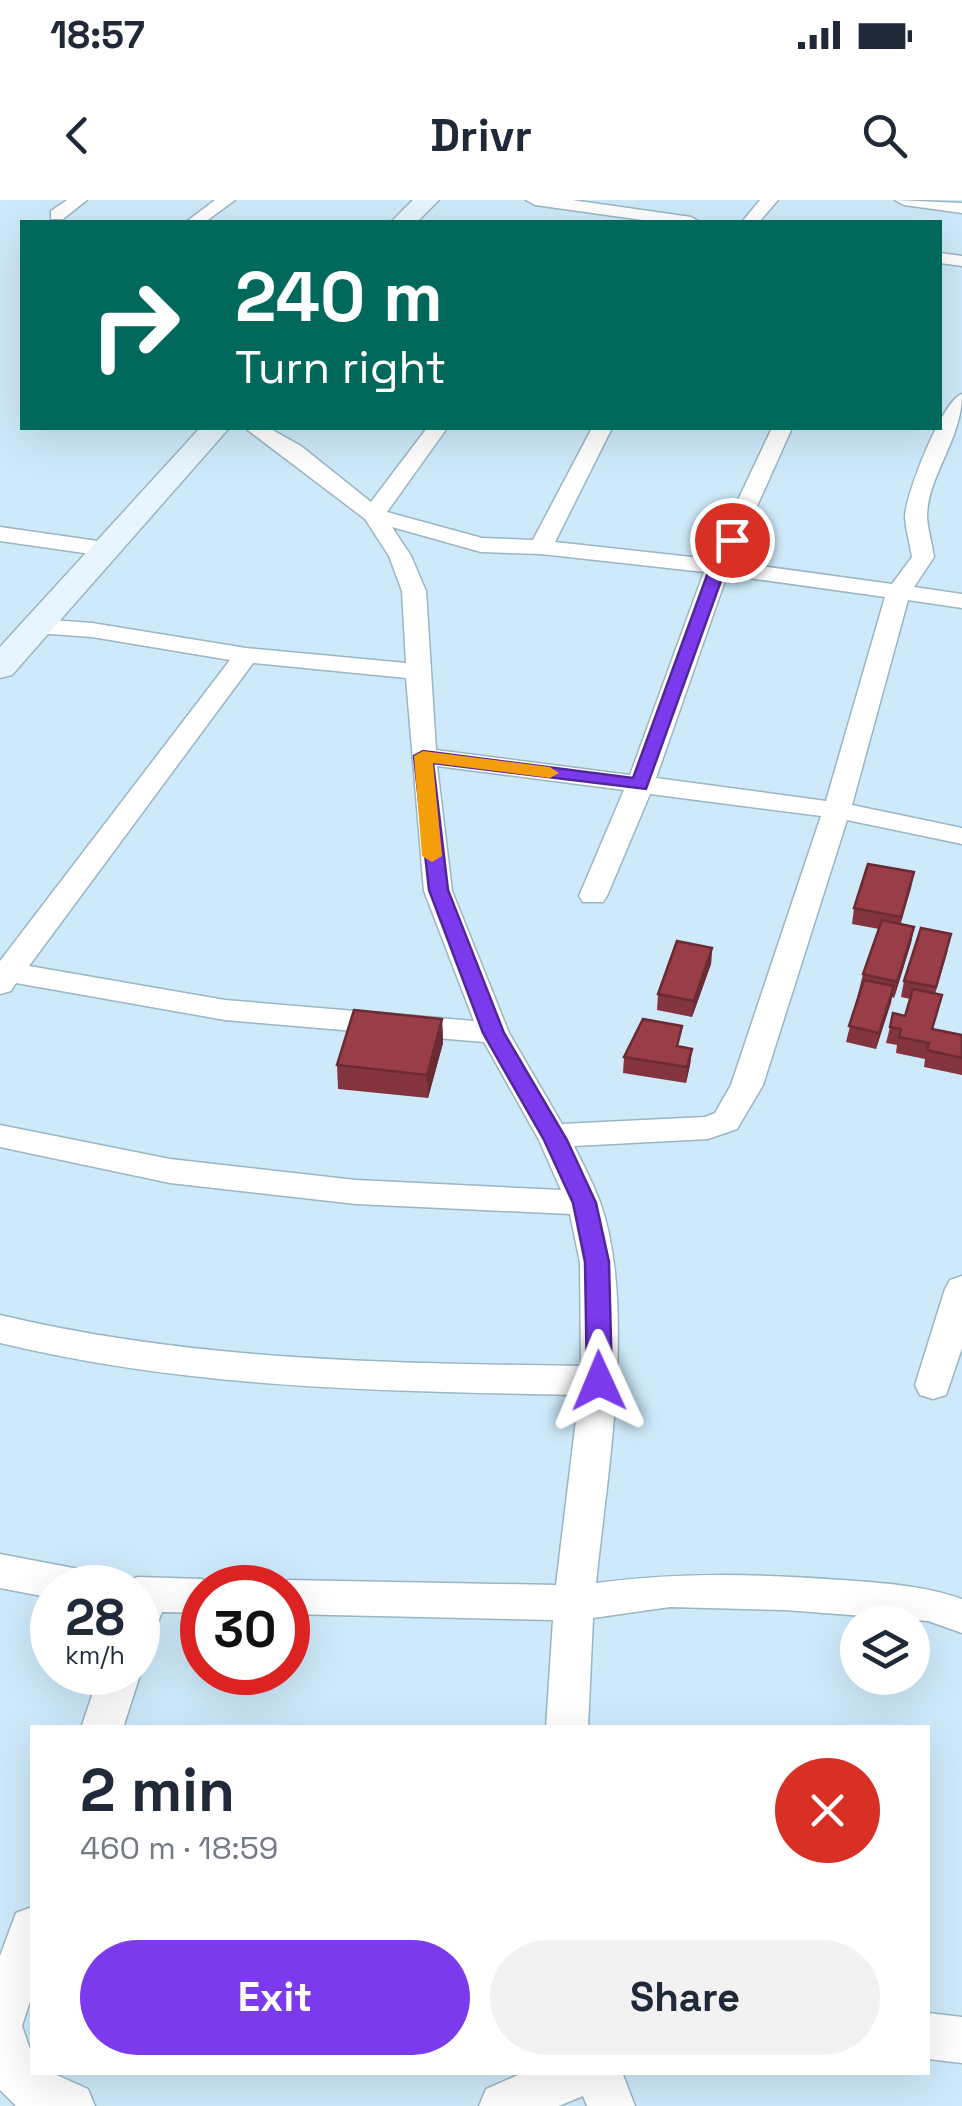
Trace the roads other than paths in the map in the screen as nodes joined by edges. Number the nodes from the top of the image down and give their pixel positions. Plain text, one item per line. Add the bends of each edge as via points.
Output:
1 (78, 200) edge
2 (226, 200) edge
3 (427, 200) edge
4 (535, 200) edge
5 (768, 200) edge
6 (914, 201) edge
7 (607, 208) junction
8 (962, 208) edge
9 (57, 215) dead end
10 (197, 220) edge
11 (405, 220) edge
12 (594, 220) edge
13 (679, 220) edge
14 (752, 220) edge
15 (955, 409) edge
16 (213, 430) edge
17 (258, 430) edge
18 (436, 430) edge
19 (601, 430) edge
20 (781, 430) edge
21 (373, 516) junction
22 (0, 534) edge
23 (542, 547) junction
24 (105, 549) junction
25 (718, 567) junction
26 (898, 593) junction
27 (962, 602) edge
28 (38, 626) junction
29 (246, 655) junction
30 (0, 668) edge
31 (418, 672) junction
32 (423, 756) junction
33 (640, 785) junction
34 (837, 810) junction
35 (962, 836) edge
36 (593, 896) dead end
37 (3, 976) edge
38 (494, 1033) junction
39 (0, 1136) edge
40 (553, 1136) junction
41 (584, 1203) junction
42 (962, 1289) edge
43 (0, 1329) edge
44 (599, 1381) junction
45 (933, 1385) dead end
46 (0, 1571) edge
47 (30, 1577) edge
48 (310, 1597) edge
49 (574, 1602) junction
50 (962, 1616) edge
51 (113, 1695) edge
52 (103, 1725) edge
53 (567, 1725) edge
54 (30, 1937) edge
55 (930, 2036) edge
56 (962, 2040) edge
57 (2, 2044) edge
58 (576, 2075) edge
59 (599, 2075) edge
60 (71, 2106) edge
61 (504, 2106) edge
62 (611, 2106) edge

1 - 9 street
2 - 10 street
3 - 11 street
4 - 7 street
5 - 14 street
6 - 8 street
7 - 12 street
7 - 13 street
15 - 26 street via 916,515 923,557
16 - 24 street
17 - 21 street
18 - 21 street
19 - 23 street
20 - 25 street
21 - 23 street via 469,542
21 - 31 street via 414,591
22 - 24 street
23 - 25 street
24 - 28 street
25 - 26 street
25 - 33 street
26 - 27 street
26 - 34 street
28 - 29 street
28 - 30 street
29 - 31 street
29 - 37 street
31 - 32 street
32 - 33 street
32 - 38 street via 438,890
33 - 34 street
33 - 36 street
34 - 35 street
34 - 40 street via 747,1085 726,1122 676,1132
37 - 38 street via 225,1010
38 - 40 street
39 - 41 street via 244,1180
40 - 41 street
41 - 44 street via 597,1262
42 - 45 street
43 - 44 street via 77,1350 219,1370
44 - 49 street
46 - 47 street
48 - 49 street
49 - 50 street via 670,1590 785,1593 928,1604
49 - 53 street
51 - 52 street
54 - 57 street
55 - 56 street
57 - 60 street via 40,2096
58 - 61 street
59 - 62 street

